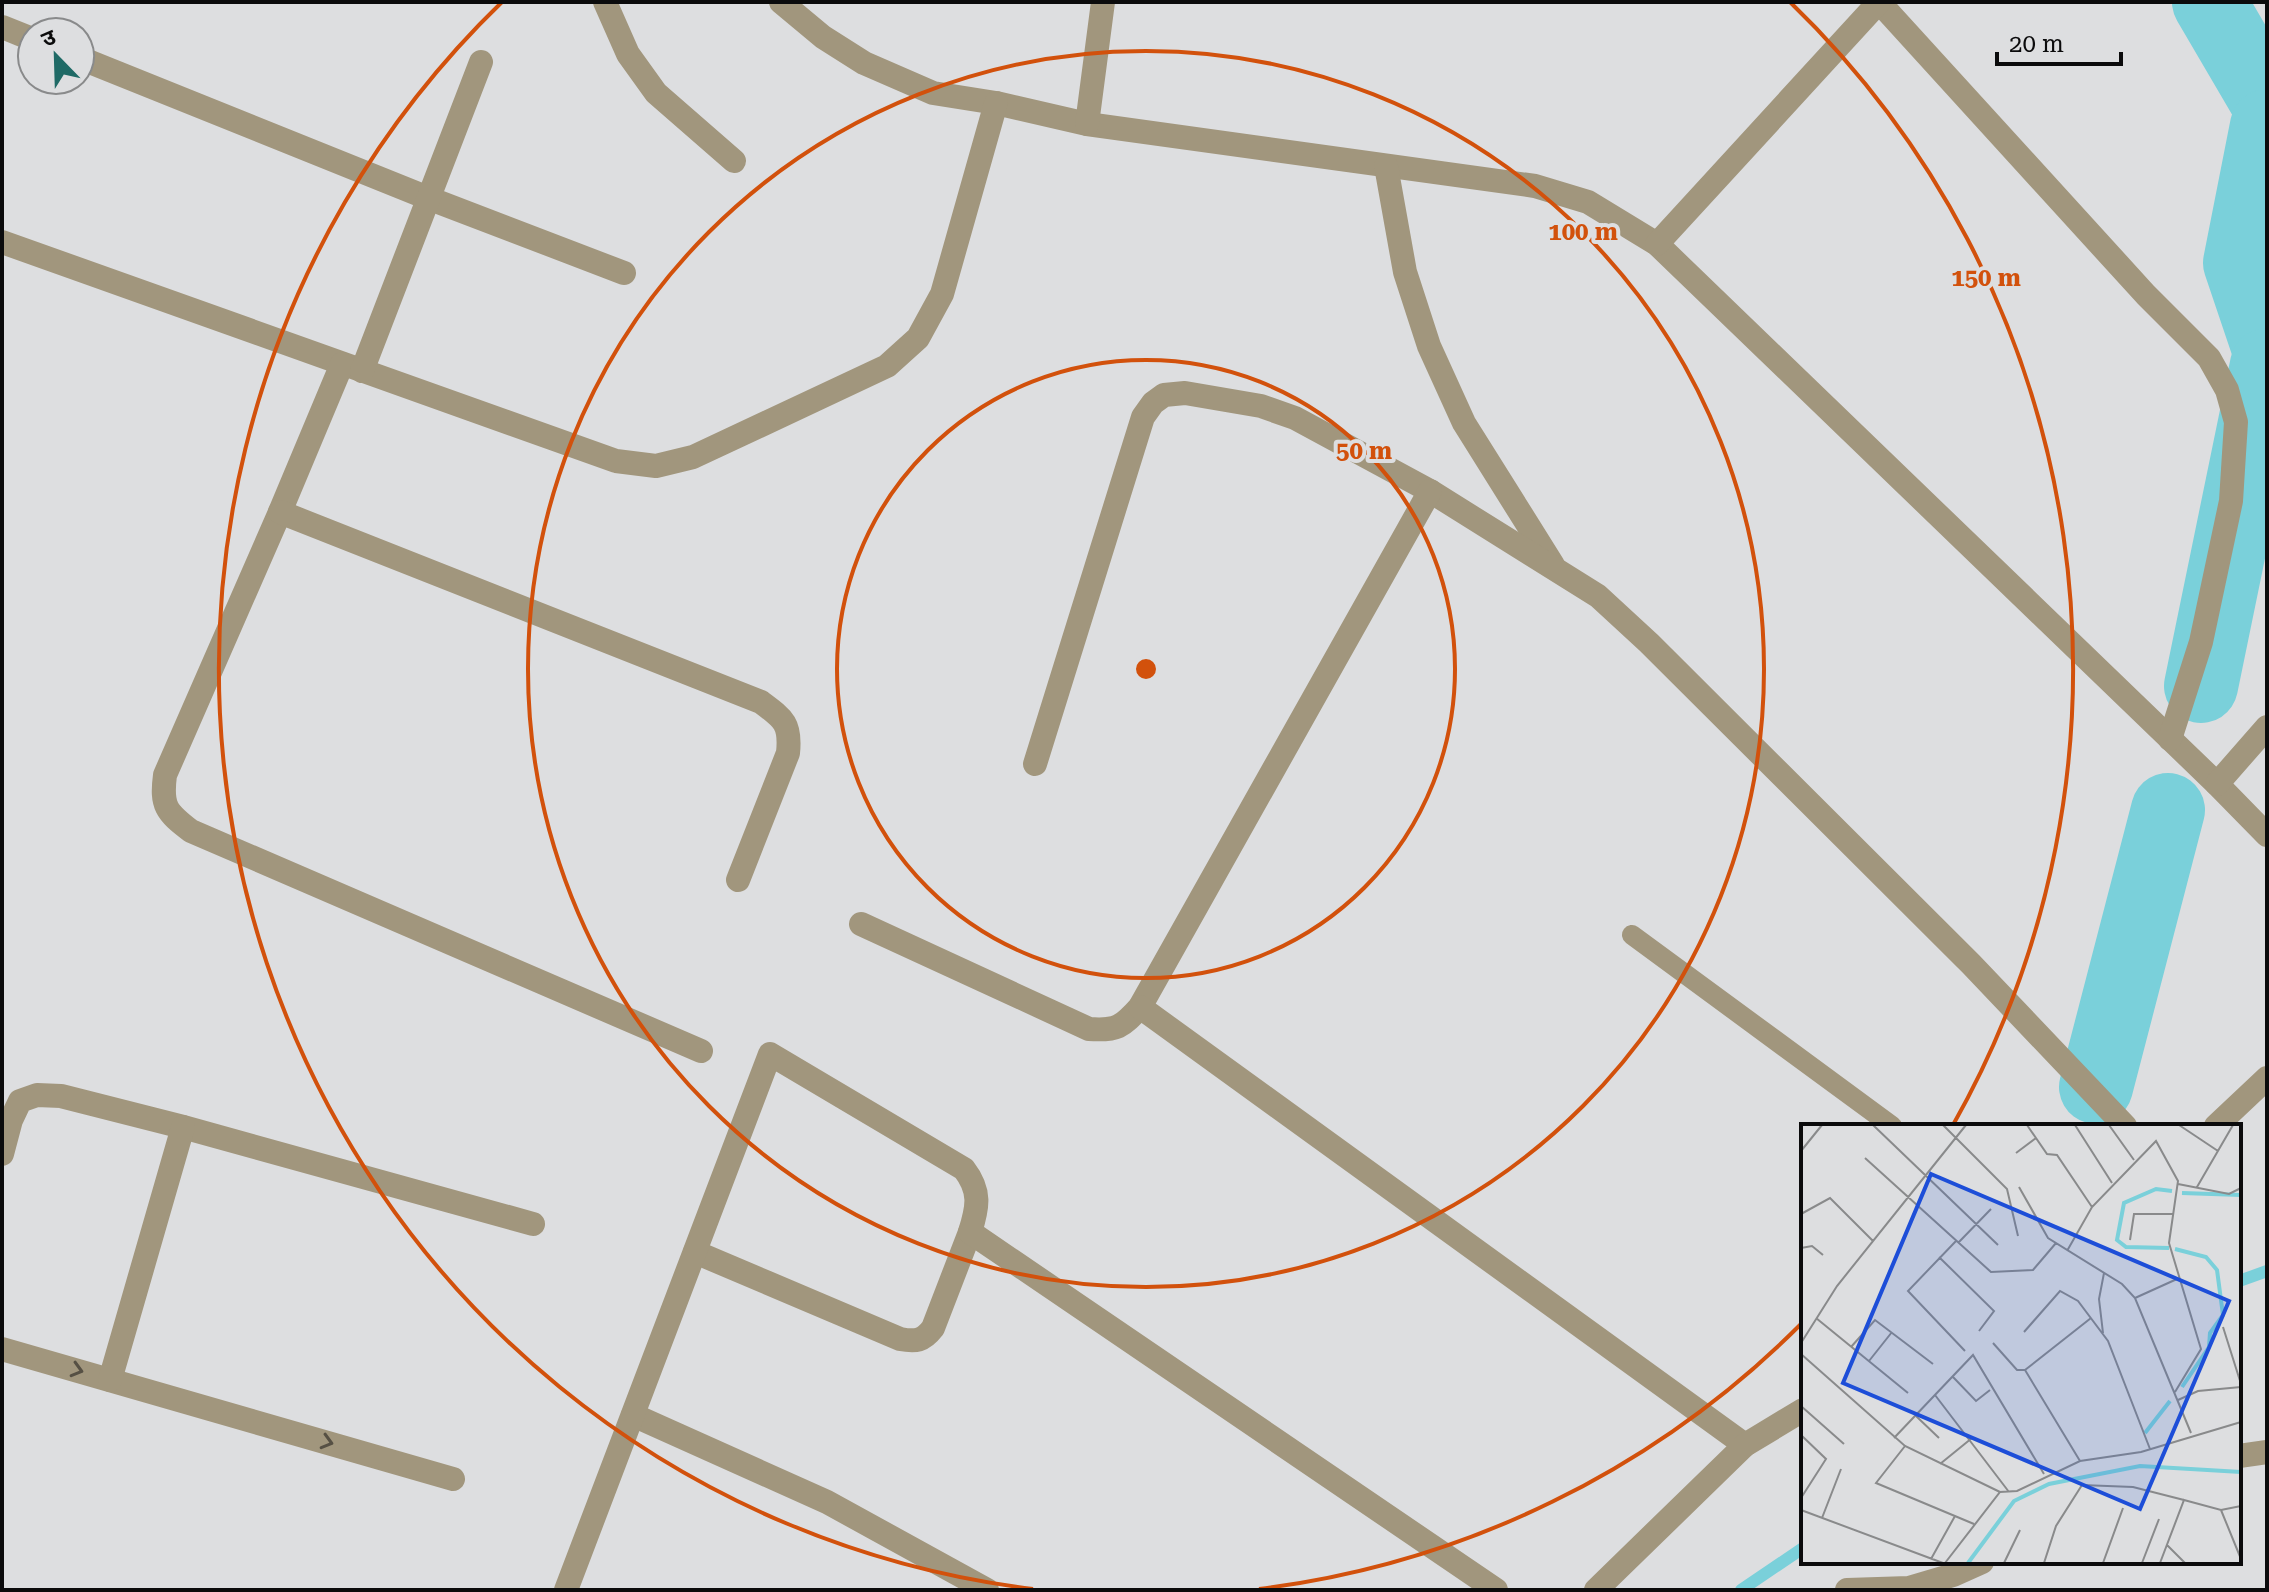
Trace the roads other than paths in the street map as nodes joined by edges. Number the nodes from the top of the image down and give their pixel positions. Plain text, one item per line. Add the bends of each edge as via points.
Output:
1 (605, 2) edge
2 (781, 2) edge
3 (1103, 2) edge
4 (1879, 2) edge
5 (481, 62) dead end
6 (96, 64) edge
7 (996, 103) junction
8 (1087, 124) junction
9 (734, 161) dead end
10 (1386, 166) junction
11 (428, 198) junction
12 (2, 242) edge
13 (1657, 244) junction
14 (624, 273) dead end
15 (352, 368) junction
16 (1430, 491) junction
17 (280, 512) junction
18 (1557, 570) junction
19 (2267, 727) edge
20 (2170, 739) junction
21 (1035, 764) dead end
22 (2217, 784) junction
23 (2267, 835) edge
24 (738, 880) dead end
25 (861, 924) dead end
26 (1632, 935) dead end
27 (1140, 1007) junction
28 (701, 1051) dead end
29 (2267, 1078) edge
30 (1889, 1124) edge
31 (2123, 1124) edge
32 (2218, 1124) edge
33 (183, 1127) junction
34 (2, 1154) edge
35 (533, 1224) dead end
36 (970, 1232) junction
37 (695, 1252) junction
38 (2, 1349) edge
39 (110, 1380) junction
40 (1801, 1411) edge
41 (633, 1415) junction
42 (1745, 1445) junction
43 (2267, 1452) edge
44 (2241, 1456) edge
45 (453, 1479) dead end
46 (1978, 1564) edge
47 (566, 1590) edge
48 (987, 1590) edge
49 (1496, 1590) edge
50 (1596, 1590) edge
51 (1847, 1590) edge

1 - 9 street via 628,54 656,93
2 - 7 street via 864,63 933,93
3 - 8 street
4 - 13 street
4 - 20 street via 2209,358 2227,390 2236,422 2231,501 2201,642
5 - 11 street
6 - 11 street
7 - 8 street
7 - 15 street via 942,294 918,338 887,366 693,457 656,466 616,461
8 - 10 street
10 - 13 street via 1549,190 1588,202
10 - 18 street via 1405,272 1429,346 1464,423
11 - 14 street
11 - 15 street
12 - 15 street
13 - 20 street
15 - 17 street
16 - 18 street
16 - 21 street via 1295,418 1261,406 1185,393 1164,395 1143,417
16 - 27 street
17 - 24 street via 761,702 780,715 790,734 788,753
17 - 28 street via 165,775 163,796 172,816 191,831
18 - 31 street via 1598,596 1649,643
19 - 22 street
20 - 22 street
22 - 23 street
25 - 27 street via 1089,1029 1125,1024
26 - 30 lane
27 - 42 street
29 - 32 street
33 - 34 street via 61,1096 37,1095 20,1101
33 - 35 street
33 - 39 street
36 - 37 street via 933,1328 915,1342
36 - 37 street via 977,1200 974,1182 964,1169 770,1054
36 - 49 street
37 - 41 street
38 -> 39 street
39 -> 45 street
40 - 42 street
41 - 47 street
41 - 48 street via 827,1502
42 - 50 street
43 - 44 street
46 - 51 street via 1909,1588

